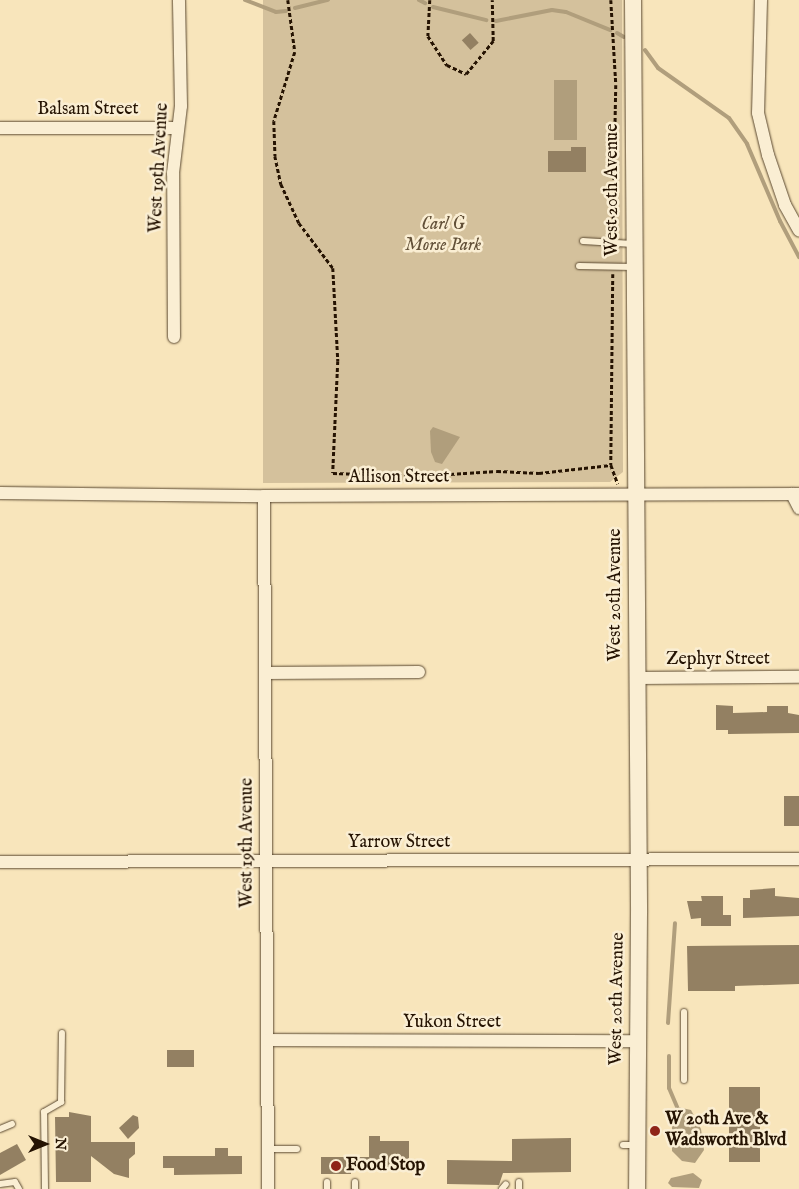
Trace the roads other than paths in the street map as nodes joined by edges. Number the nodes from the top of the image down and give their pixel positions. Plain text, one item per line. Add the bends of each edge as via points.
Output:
1 (179, 0) edge
2 (632, 0) edge
3 (761, 0) edge
4 (0, 128) edge
5 (176, 128) junction
6 (799, 230) edge
7 (583, 241) dead end
8 (633, 244) junction
9 (580, 266) dead end
10 (633, 266) junction
11 (174, 337) dead end
12 (0, 493) edge
13 (796, 494) edge
14 (629, 495) junction
15 (264, 496) junction
16 (799, 508) edge
17 (419, 672) dead end
18 (264, 673) junction
19 (799, 677) edge
20 (637, 678) junction
21 (799, 859) edge
22 (638, 860) junction
23 (266, 861) junction
24 (0, 862) edge
25 (684, 1012) dead end
26 (62, 1033) dead end
27 (267, 1040) junction
28 (636, 1041) junction
29 (684, 1080) dead end
30 (12, 1124) dead end
31 (0, 1129) edge
32 (268, 1149) junction
33 (297, 1149) dead end
34 (0, 1184) edge
35 (19, 1189) edge
36 (45, 1189) edge
37 (268, 1189) edge
38 (637, 1189) edge

1 - 5 street, West 19th Avenue via 181,106
2 - 8 street, West 20th Avenue
3 - 6 street via 758,113 779,188
4 - 5 street, Balsam Street
5 - 11 street, West 19th Avenue via 173,173
7 - 8 lane
8 - 10 street, West 20th Avenue
9 - 10 lane
10 - 14 street, West 20th Avenue
12 - 15 street, Allison Street
13 - 14 street, Allison Street
13 - 16 street
14 - 15 street, Allison Street
14 - 20 street, West 20th Avenue
15 - 18 street, West 19th Avenue
17 - 18 street
18 - 23 street, West 19th Avenue
19 - 20 street, Zephyr Street
20 - 22 street, West 20th Avenue
21 - 22 street, Yarrow Street
22 - 23 street, Yarrow Street
22 - 28 street, West 20th Avenue
23 - 24 street, Yarrow Street
23 - 27 street, West 19th Avenue
25 - 29 lane
26 - 36 lane via 60,1102 44,1112
27 - 28 street, Yukon Street
27 - 32 street, West 19th Avenue
28 - 38 street, West 20th Avenue via 630,1145
30 - 31 lane
32 - 33 lane
32 - 37 street, West 19th Avenue
34 - 35 lane via 15,1182

